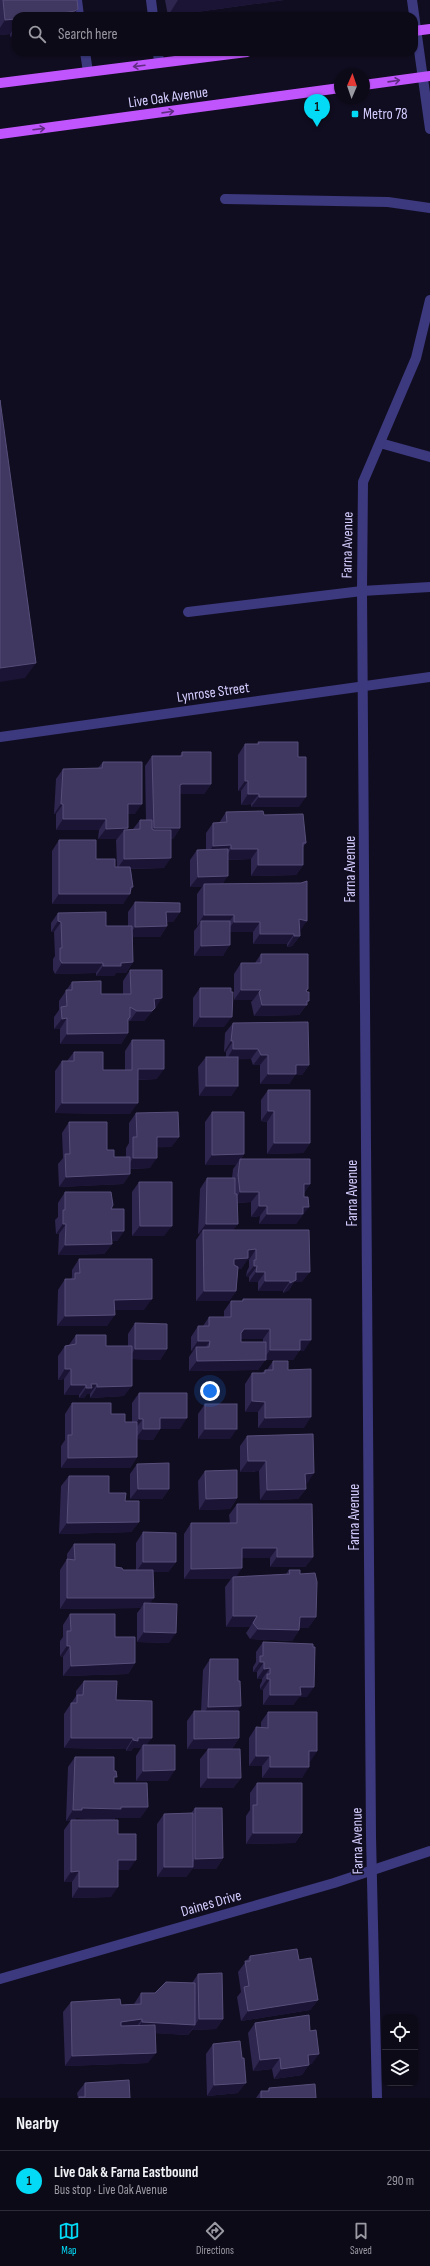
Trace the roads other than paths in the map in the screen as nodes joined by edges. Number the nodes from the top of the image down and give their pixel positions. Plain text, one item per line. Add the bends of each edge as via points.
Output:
1 (77, 0) edge
2 (151, 0) edge
3 (412, 0) edge
4 (78, 12) edge
5 (152, 12) edge
6 (414, 12) edge
7 (430, 29) edge
8 (418, 31) edge
9 (418, 39) edge
10 (86, 56) edge
11 (158, 56) edge
12 (215, 56) edge
13 (159, 63) junction
14 (88, 72) junction
15 (427, 76) edge
16 (0, 83) edge
17 (370, 84) edge
18 (334, 89) edge
19 (430, 129) edge
20 (0, 134) edge
21 (225, 199) dead end
22 (430, 208) edge
23 (430, 300) edge
24 (380, 443) junction
25 (430, 457) edge
26 (430, 587) edge
27 (362, 591) junction
28 (188, 612) dead end
29 (430, 677) edge
30 (363, 686) junction
31 (0, 737) edge
32 (430, 1851) edge
33 (372, 1872) junction
34 (0, 1979) edge
35 (377, 2098) edge

1 - 4 street
2 - 5 street
3 - 6 street
7 - 8 main road
9 - 15 street
10 - 14 street
11 - 13 street
12 - 13 main road
13 -> 14 main road
14 - 16 main road
17 -> 15 main road
15 - 19 street
20 -> 18 main road, Live Oak Avenue
21 - 22 street via 388,202
23 - 24 street, Farna Avenue via 416,358
24 - 25 street
24 - 27 street, Farna Avenue via 363,482
26 - 27 street
27 - 28 street
27 - 30 street, Farna Avenue
29 - 30 street, Lynrose Street
30 - 31 street, Lynrose Street
30 - 33 street, Farna Avenue
32 - 33 street, Daines Drive
33 - 34 street, Daines Drive
33 - 35 street, Farna Avenue

